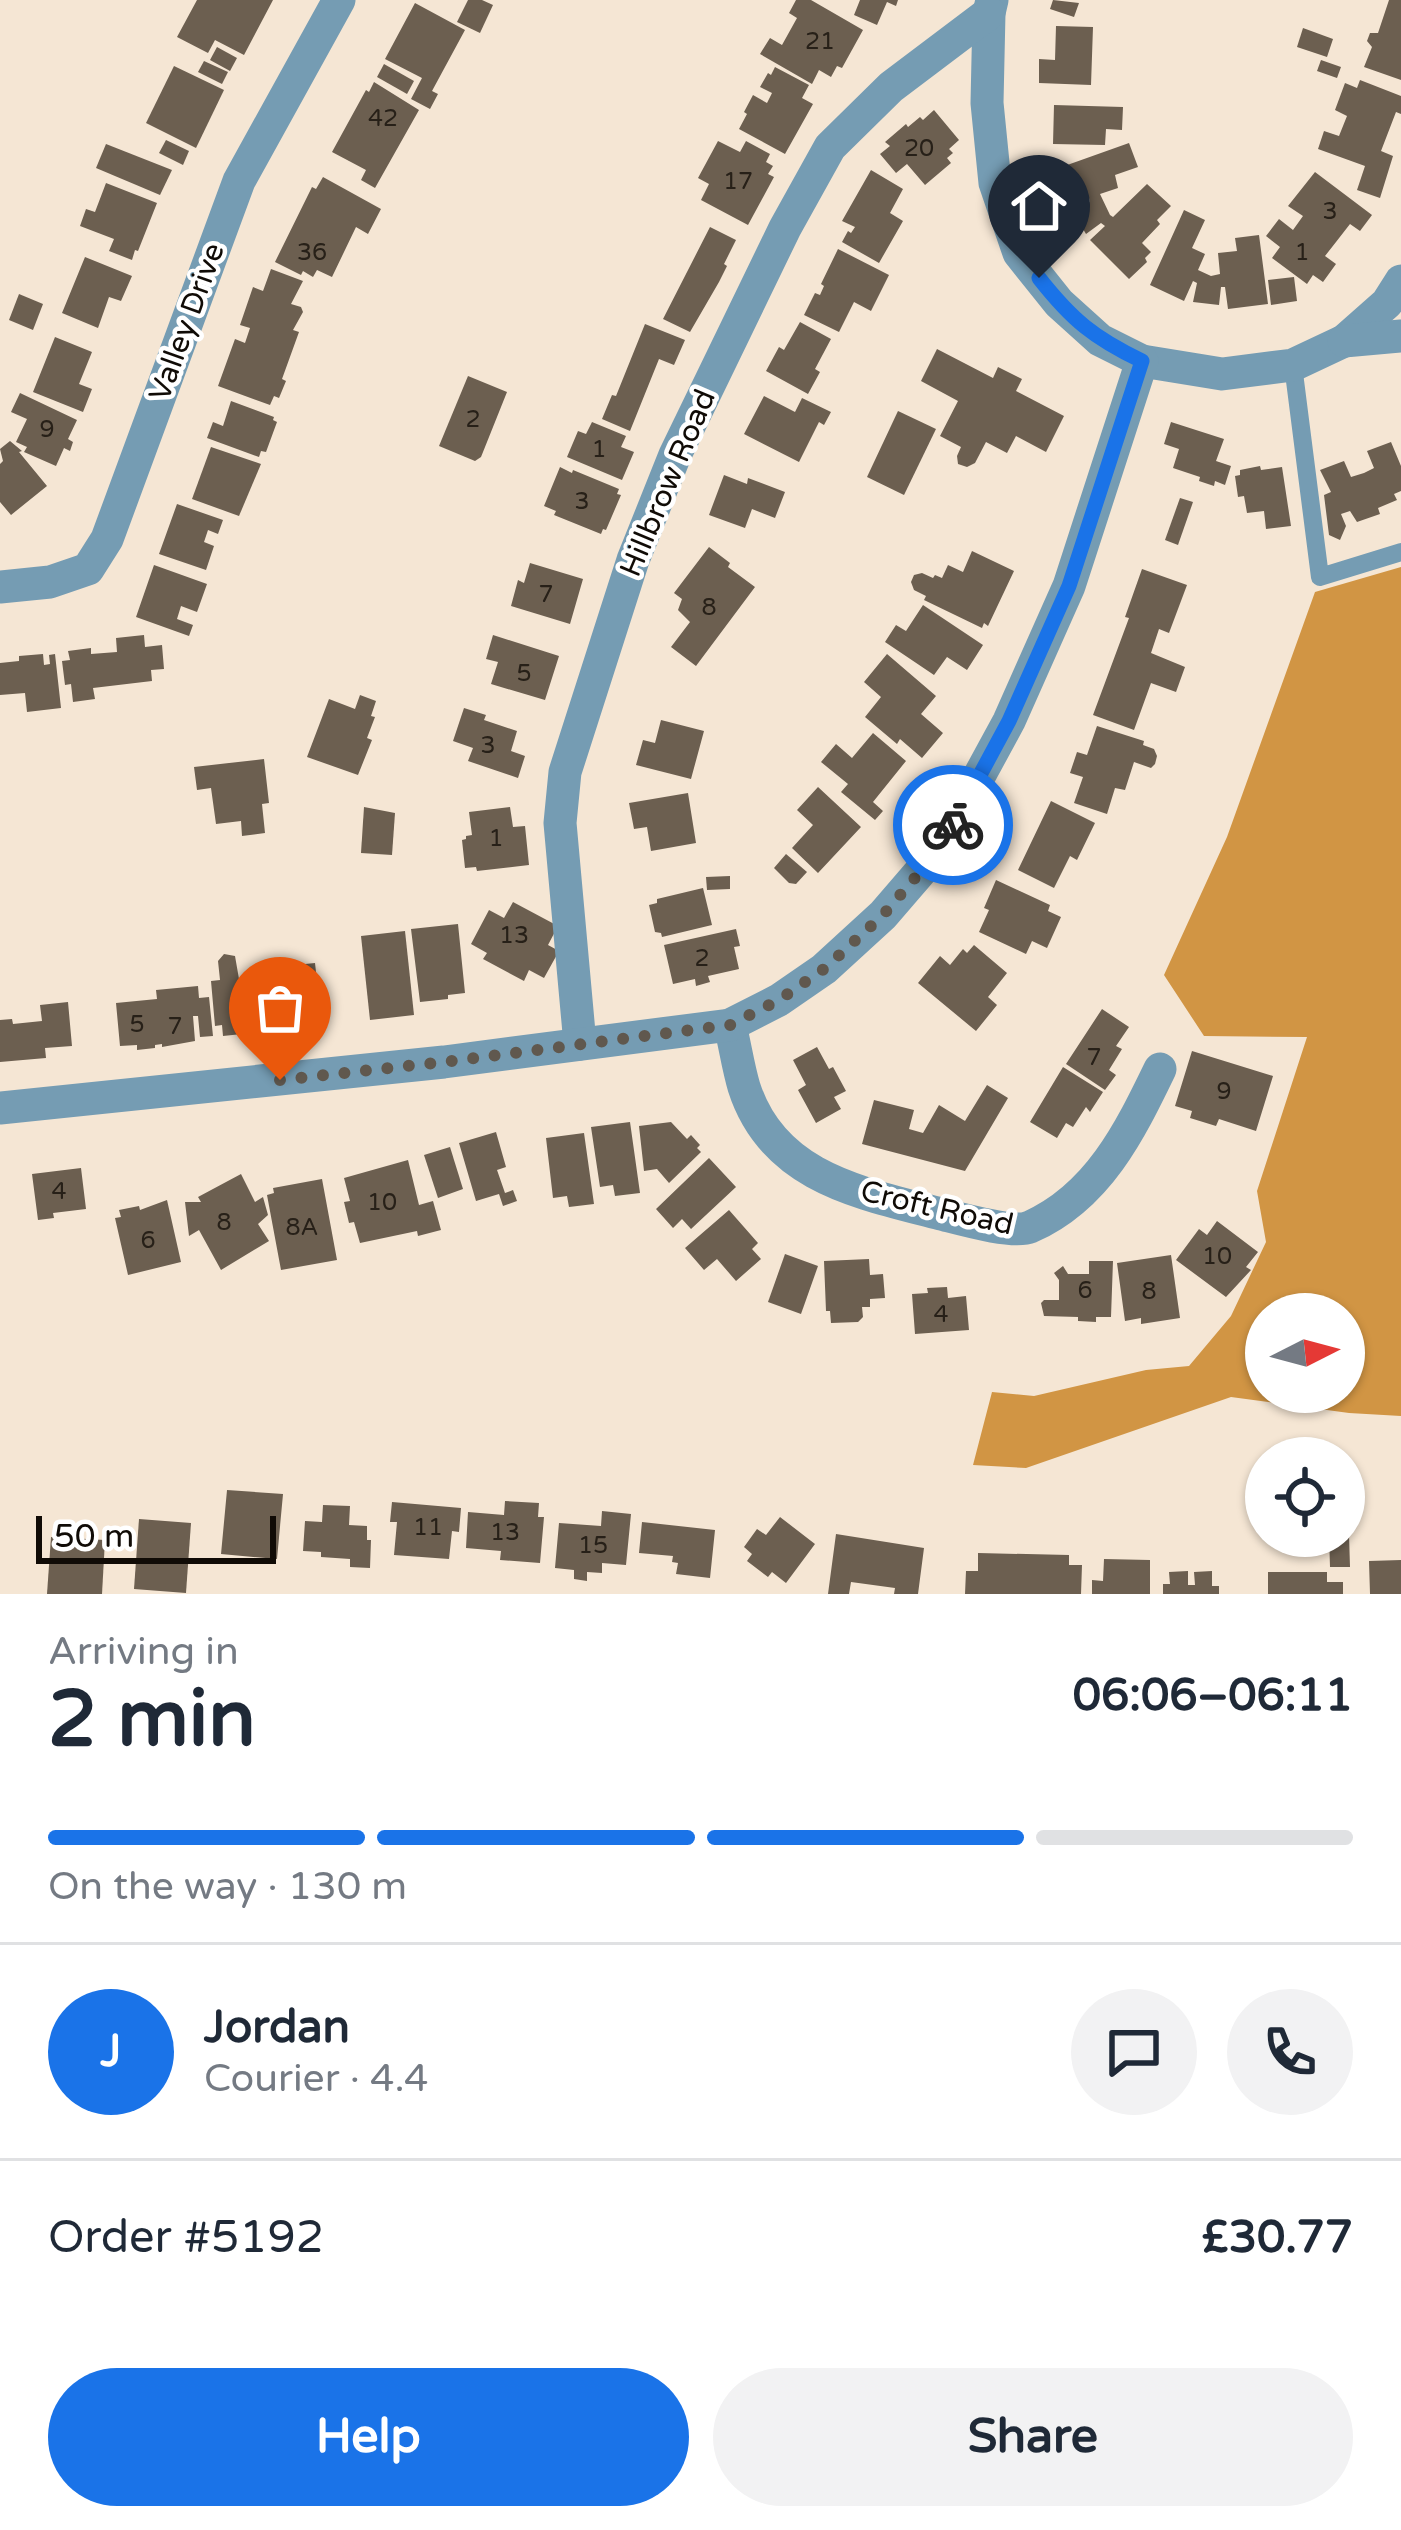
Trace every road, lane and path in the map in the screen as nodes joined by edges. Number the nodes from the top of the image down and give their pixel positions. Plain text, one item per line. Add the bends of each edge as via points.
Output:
1 (339, 0) edge
2 (990, 7) edge
3 (1401, 281) edge
4 (1401, 336) edge
5 (1344, 341) junction
6 (1142, 361) junction
7 (1293, 365) junction
8 (1401, 552) edge
9 (0, 587) edge
10 (730, 1025) junction
11 (580, 1044) junction
12 (1160, 1069) dead end
13 (0, 1108) edge

1 - 9 street, Valley Drive via 239,181 107,539 88,569 50,583
2 - 6 street via 995,183 1019,253 1100,340
2 - 11 street, Hillbrow Road via 830,147 675,455 633,560 565,772 560,823
3 - 5 street
4 - 5 street
5 - 7 street
6 - 7 street via 1222,374
6 - 10 street via 1069,586 939,850 824,969
7 - 8 lane via 1320,577
10 - 11 street
10 - 12 street, Croft Road via 761,1122 809,1171 869,1196 1024,1230 1105,1170
11 - 13 street

